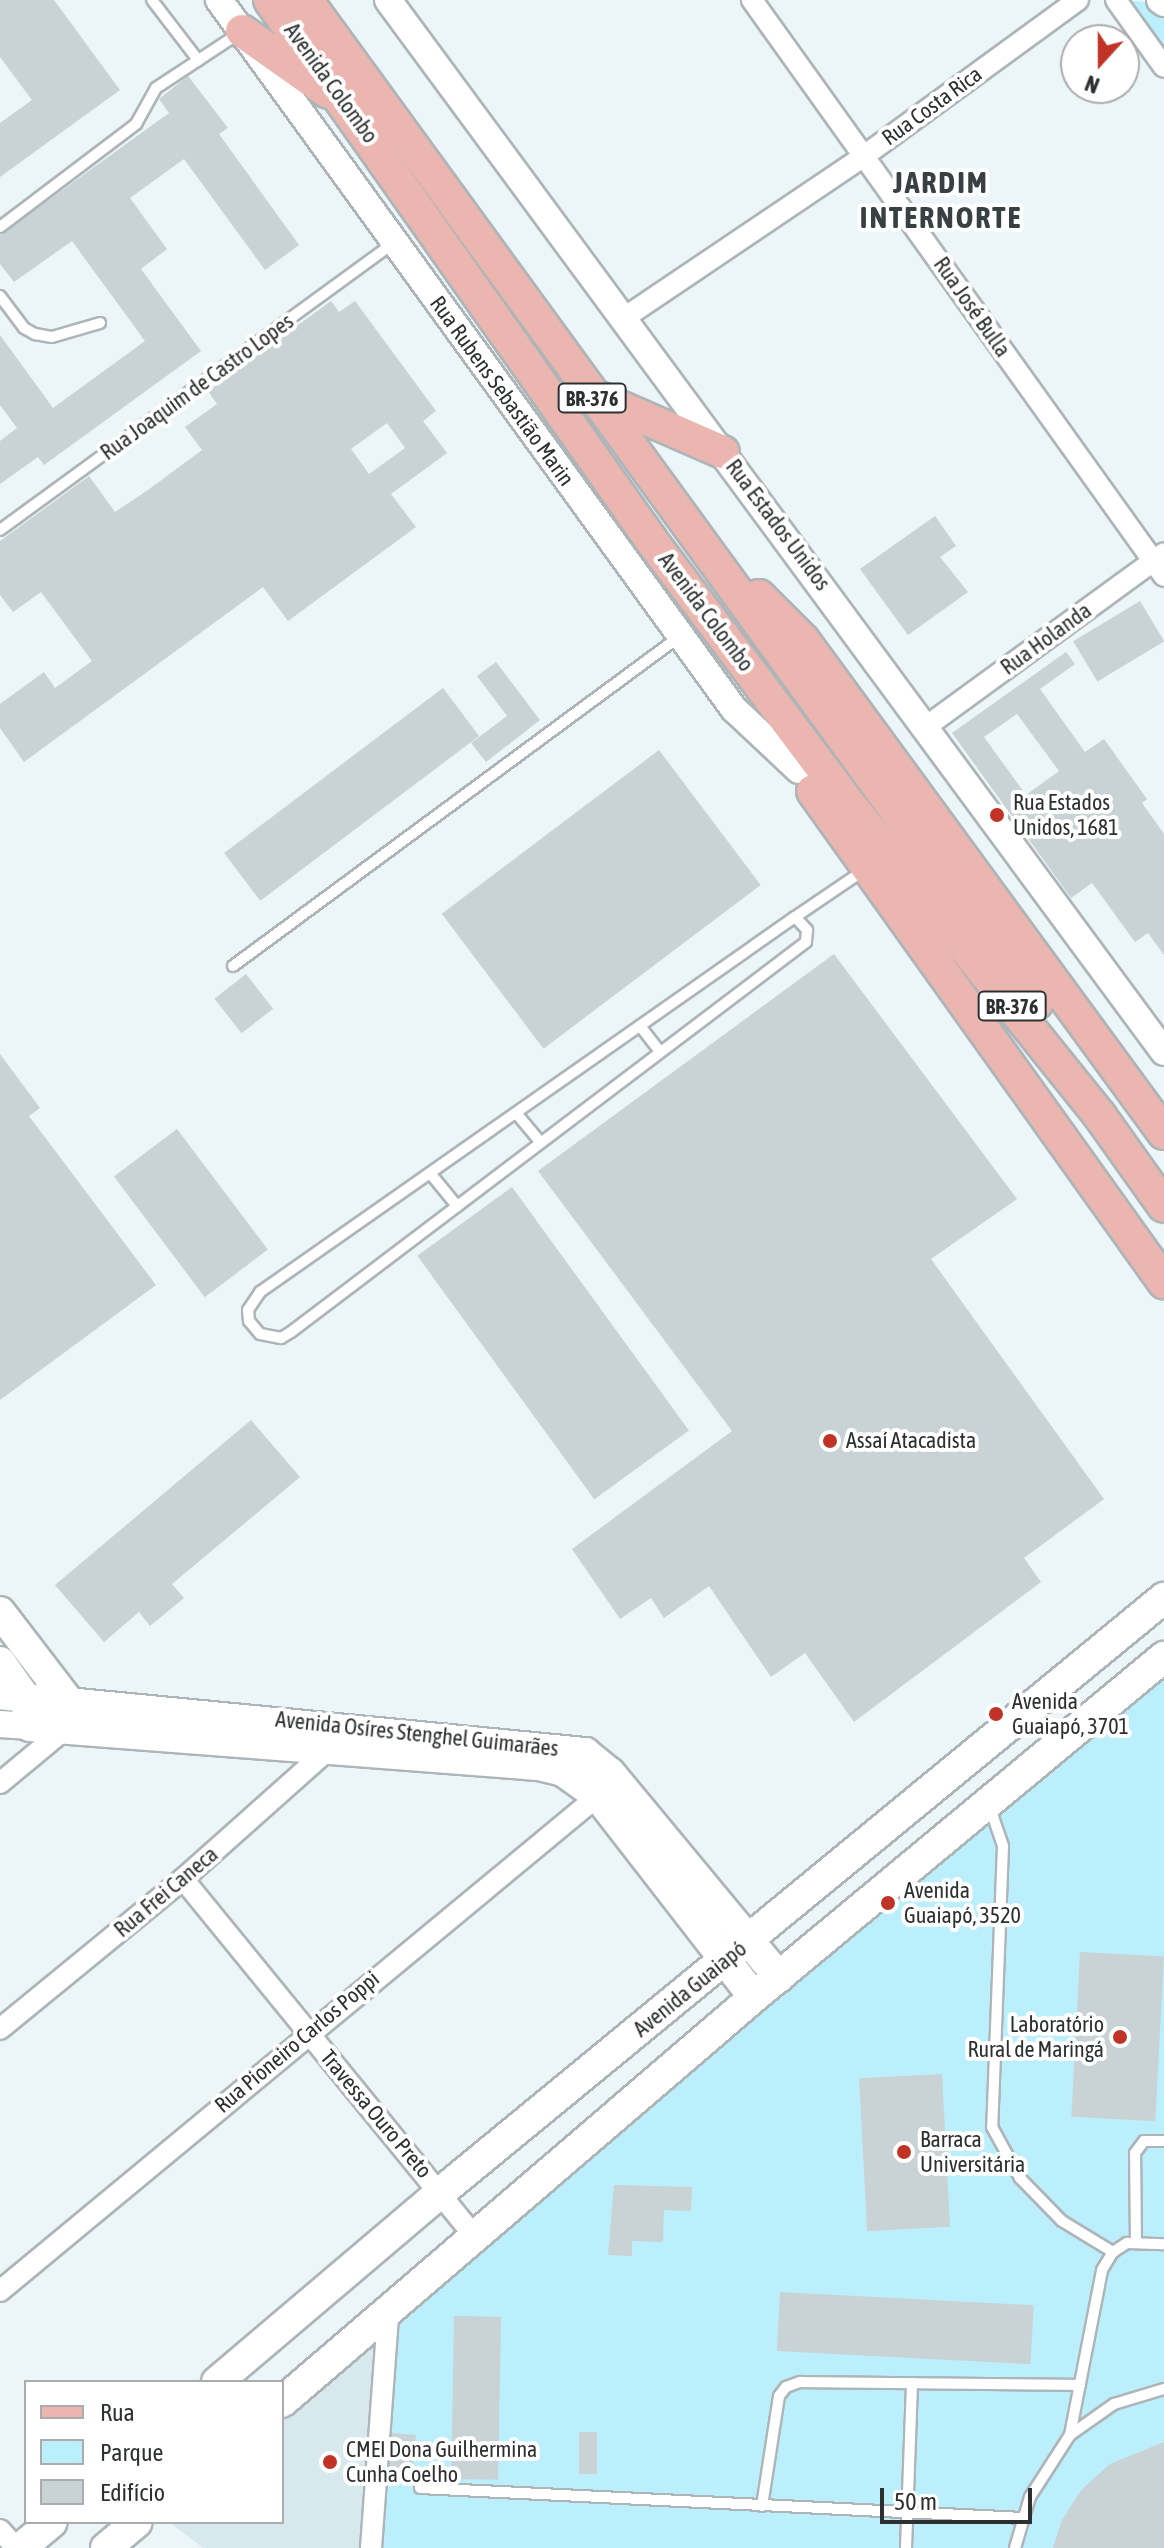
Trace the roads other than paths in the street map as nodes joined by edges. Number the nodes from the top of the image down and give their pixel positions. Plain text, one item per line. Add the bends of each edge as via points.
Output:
1 (152, 0) edge
2 (219, 0) edge
3 (270, 0) edge
4 (306, 0) edge
5 (388, 0) edge
6 (752, 0) edge
7 (1078, 0) edge
8 (1116, 0) edge
9 (242, 31) junction
10 (198, 60) junction
11 (1164, 67) edge
12 (350, 108) junction
13 (864, 156) junction
14 (0, 227) edge
15 (393, 243) junction
16 (0, 296) edge
17 (624, 318) junction
18 (100, 323) dead end
19 (588, 393) junction
20 (723, 452) junction
21 (684, 520) junction
22 (0, 530) edge
23 (651, 540) junction
24 (1160, 563) edge
25 (681, 636) junction
26 (927, 726) junction
27 (799, 770) junction
28 (868, 867) junction
29 (795, 917) junction
30 (233, 966) dead end
31 (640, 1026) junction
32 (660, 1052) junction
33 (1164, 1052) edge
34 (516, 1113) junction
35 (1164, 1133) edge
36 (540, 1142) junction
37 (430, 1173) junction
38 (1164, 1177) edge
39 (457, 1206) junction
40 (1164, 1206) edge
41 (1164, 1282) edge
42 (1164, 1598) edge
43 (0, 1612) edge
44 (1164, 1657) edge
45 (0, 1662) edge
46 (67, 1715) junction
47 (19, 1719) edge
48 (328, 1750) junction
49 (959, 1765) junction
50 (0, 1783) edge
51 (598, 1796) junction
52 (988, 1804) junction
53 (183, 1879) junction
54 (751, 1939) junction
55 (725, 1960) junction
56 (779, 1977) junction
57 (754, 1997) junction
58 (0, 2029) edge
59 (308, 2031) junction
60 (1164, 2141) edge
61 (441, 2192) junction
62 (476, 2238) junction
63 (1136, 2243) junction
64 (1164, 2244) edge
65 (1113, 2252) junction
66 (0, 2291) edge
67 (388, 2314) junction
68 (219, 2380) edge
69 (912, 2383) junction
70 (1080, 2385) junction
71 (1164, 2389) edge
72 (284, 2400) edge
73 (1070, 2435) junction
74 (420, 2488) dead end
75 (762, 2506) junction
76 (908, 2512) junction
77 (1022, 2518) junction
78 (49, 2524) edge
79 (135, 2524) edge
80 (0, 2530) edge
81 (18, 2548) edge
82 (106, 2548) edge
83 (371, 2548) edge
84 (906, 2548) edge
85 (1015, 2548) edge

1 - 10 lane
2 - 9 street, Rua Rubens Sebastião Marin
3 - 12 main road, Avenida Colombo / BR-376
4 - 19 main road, Avenida Colombo / BR-376
5 - 17 street, Rua Estados Unidos
6 - 13 street, Rua José Bulla
7 - 13 street, Rua Costa Rica
8 - 11 street
9 - 10 lane
9 - 12 main road
9 - 15 street, Rua Rubens Sebastião Marin
10 - 14 lane via 156,88 136,124
12 - 23 main road, Avenida Colombo / BR-376
13 - 17 street, Rua Costa Rica
13 - 24 street, Rua José Bulla
15 - 22 lane, Rua Joaquim de Castro Lopes
15 - 25 street, Rua Rubens Sebastião Marin
16 - 18 lane via 24,328 35,334 52,337
17 - 20 street, Rua Estados Unidos
19 - 20 main road
19 - 21 main road, Avenida Colombo / BR-376
20 - 26 street, Rua Estados Unidos
21 - 35 main road via 803,640
21 - 38 main road, Avenida Colombo / BR-376
23 - 27 main road
23 - 40 main road, Avenida Colombo / BR-376 via 854,810 1100,1116
24 - 26 street, Rua Holanda
25 - 27 street, Rua Rubens Sebastião Marin via 734,709
25 - 30 lane
26 - 33 street, Rua Estados Unidos
27 - 28 main road
28 - 29 lane
28 - 41 main road
29 - 31 lane
29 - 32 lane via 807,930 806,942
31 - 32 lane
31 - 34 lane
32 - 36 lane
34 - 36 lane
34 - 37 lane
36 - 39 lane
37 - 39 lane
37 - 39 lane via 260,1292 248,1310 249,1321 260,1334 281,1338
42 - 49 main road, Avenida Guaiapó
43 - 46 main road
44 - 52 main road
45 - 47 main road
46 - 47 main road, Avenida Osíres Stenghel Guimarães
46 - 48 main road, Avenida Osíres Stenghel Guimarães
46 - 54 main road, Avenida Osíres Stenghel Guimarães via 585,1753 610,1773
47 - 50 street
48 - 51 main road, Avenida Osíres Stenghel Guimarães via 538,1765 563,1771
48 - 53 street, Rua Frei Caneca
49 - 52 main road
49 - 54 main road, Avenida Guaiapó
51 - 55 main road, Avenida Osíres Stenghel Guimarães
51 - 59 street, Rua Pioneiro Carlos Poppi
52 - 56 main road
52 - 65 lane via 1003,1846 992,2127 1020,2178 1062,2221
53 - 58 street, Rua Frei Caneca
53 - 59 street, Travessa Ouro Preto
54 - 55 main road, Avenida Guaiapó
54 - 56 main road, Avenida Osíres Stenghel Guimarães
55 - 57 main road, Avenida Osíres Stenghel Guimarães
55 - 61 main road, Avenida Guaiapó
56 - 57 main road
57 - 62 main road
59 - 61 street, Travessa Ouro Preto
59 - 66 street, Rua Pioneiro Carlos Poppi
60 - 63 lane via 1144,2141 1135,2153
61 - 62 street, Travessa Ouro Preto
61 - 68 main road, Avenida Guaiapó
62 - 67 main road
63 - 64 lane
63 - 65 lane
65 - 70 lane via 1102,2270
67 - 72 main road
67 - 83 street
69 - 70 lane
69 - 75 lane via 800,2382 786,2387 779,2396
69 - 76 lane
70 - 73 lane
71 - 73 lane via 1114,2404
73 - 77 lane via 1042,2474
74 - 75 lane
75 - 76 lane
76 - 77 lane
76 - 84 lane
77 - 85 lane
78 - 81 main road
79 - 82 main road
80 - 81 street

